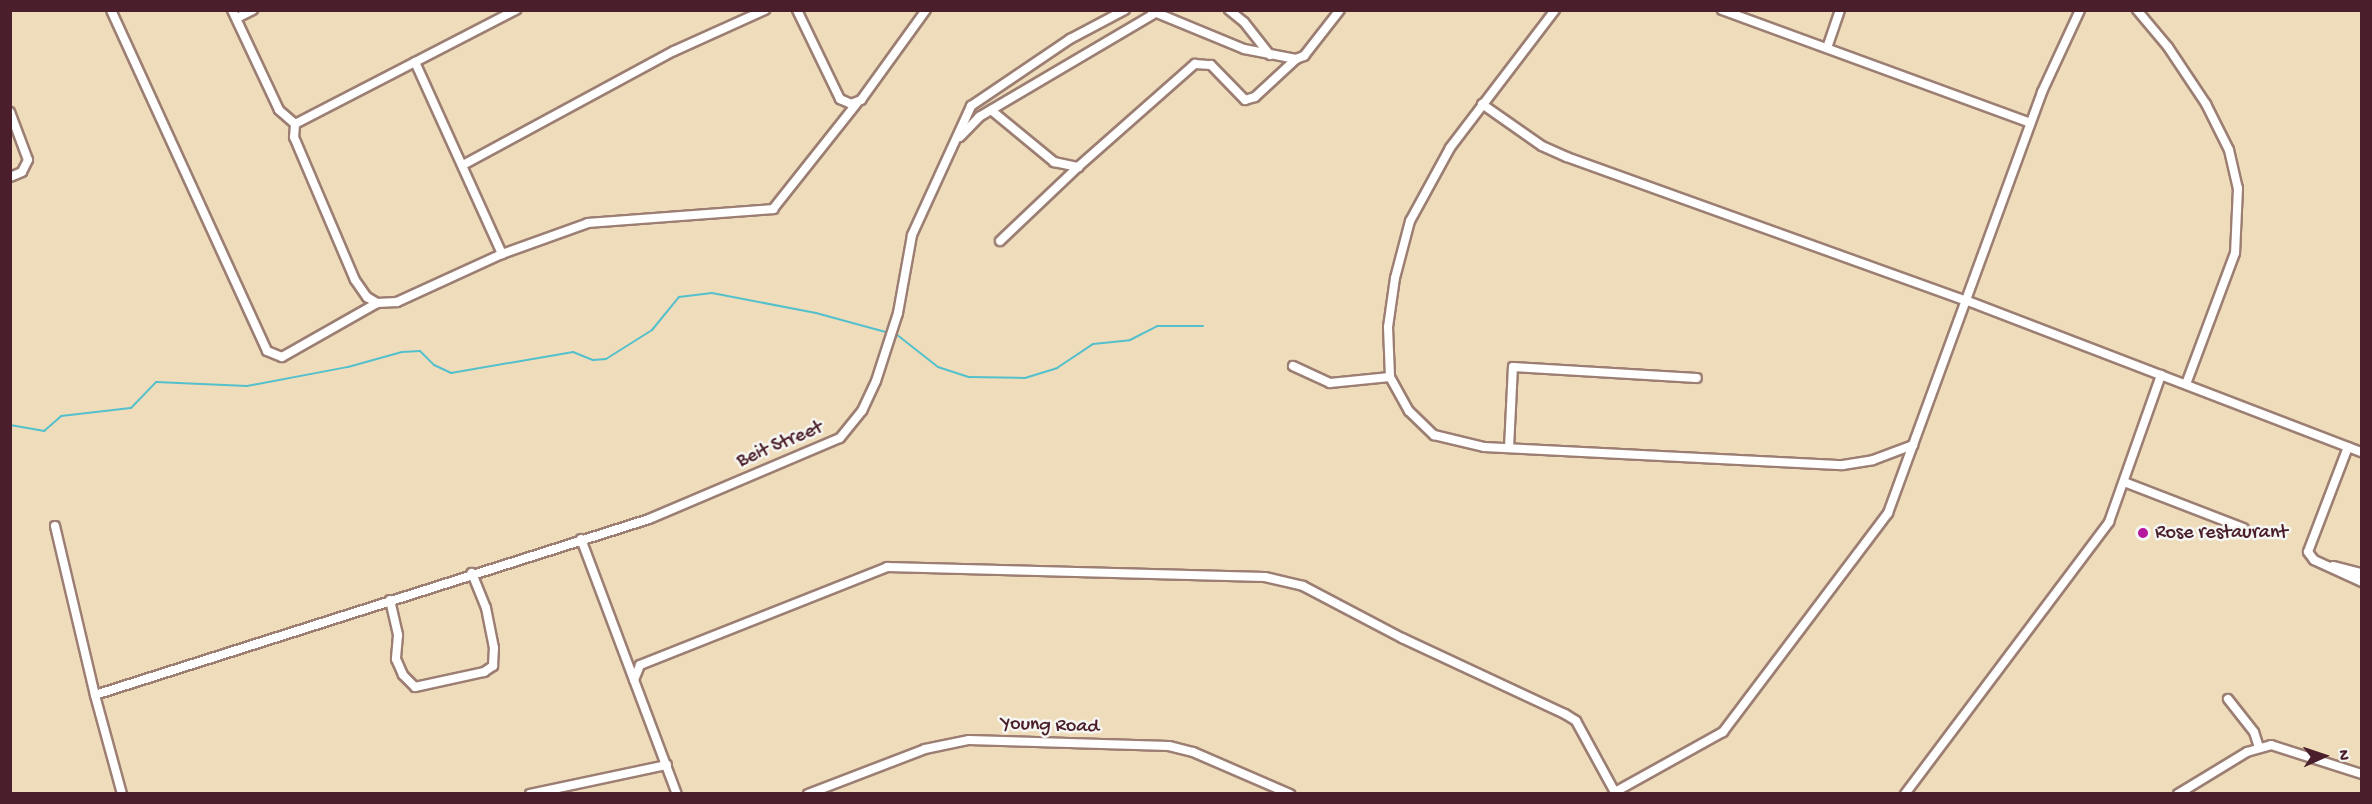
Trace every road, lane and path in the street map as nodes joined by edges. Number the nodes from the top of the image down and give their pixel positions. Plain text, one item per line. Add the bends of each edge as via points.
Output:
1 (111, 10) edge
2 (232, 10) edge
3 (253, 10) edge
4 (516, 10) edge
5 (765, 10) edge
6 (797, 10) edge
7 (926, 10) edge
8 (1125, 10) edge
9 (1229, 10) edge
10 (1340, 10) edge
11 (1555, 10) edge
12 (1722, 10) edge
13 (1840, 10) edge
14 (2080, 10) edge
15 (2137, 10) edge
16 (1156, 12) edge
17 (237, 18) junction
18 (1827, 48) junction
19 (1270, 55) junction
20 (1296, 59) junction
21 (415, 62) junction
22 (857, 103) junction
23 (1482, 104) junction
24 (991, 110) junction
25 (10, 112) edge
26 (2030, 123) junction
27 (295, 124) junction
28 (952, 148) junction
29 (463, 165) junction
30 (1078, 167) junction
31 (10, 177) edge
32 (1000, 241) dead end
33 (502, 254) junction
34 (1965, 300) junction
35 (377, 303) junction
36 (1293, 366) dead end
37 (2161, 375) junction
38 (1390, 377) junction
39 (1697, 378) dead end
40 (2186, 384) junction
41 (1913, 445) junction
42 (2348, 447) junction
43 (1509, 448) junction
44 (2361, 453) edge
45 (2124, 482) junction
46 (55, 526) dead end
47 (2243, 528) dead end
48 (581, 539) junction
49 (2329, 566) junction
50 (472, 573) junction
51 (2361, 573) edge
52 (2361, 582) edge
53 (390, 600) junction
54 (634, 680) junction
55 (95, 694) junction
56 (2228, 699) dead end
57 (2259, 747) junction
58 (667, 765) junction
59 (2361, 774) edge
60 (1616, 793) edge
61 (122, 794) edge
62 (531, 794) edge
63 (677, 794) edge
64 (808, 794) edge
65 (1290, 794) edge
66 (1905, 794) edge
67 (2178, 794) edge

1 - 35 street via 267,351 282,357
2 - 17 street
3 - 17 street
4 - 21 street
5 - 29 street via 674,51
6 - 22 street via 840,99
7 - 22 street
8 - 28 street, Beit Street via 1070,39 976,100
9 - 19 street via 1244,22
10 - 20 street via 1304,57
11 - 23 street
12 - 18 street
13 - 18 street
14 - 26 street via 2059,50
15 - 40 street via 2168,47 2206,104 2229,150 2238,188 2235,253
16 - 19 street via 1218,40
16 - 24 street
17 - 27 street via 279,110
18 - 26 street
19 - 20 street
20 - 30 street via 1255,97 1245,100 1211,65 1195,64
21 - 27 street
21 - 29 street
22 - 33 street via 773,209 600,221
23 - 34 street via 1542,146 1567,157
23 - 38 street via 1427,184 1410,220 1395,278 1388,327
24 - 28 street via 969,125
24 - 30 street via 1054,162
25 - 31 street via 28,160 22,172
26 - 34 street
27 - 35 street via 294,137 355,280 367,297
28 - 48 street, Beit Street via 912,235 891,340 876,381 851,427 840,438 649,519
29 - 33 street
30 - 32 street
33 - 35 street via 398,302
34 - 37 street
34 - 41 street
36 - 38 street via 1330,382
37 - 40 street
37 - 45 street
38 - 43 street via 1409,411 1434,435 1459,443
39 - 43 street via 1514,367
40 - 42 street
41 - 43 street via 1873,460 1842,465
41 - 60 street via 1892,505 1878,529 1723,732
42 - 44 street
42 - 49 street via 2308,548 2310,556
45 - 47 street
45 - 66 street via 2103,532
46 - 55 street
48 - 50 street, Beit Street
48 - 54 street
49 - 51 street
49 - 52 street
50 - 53 street, Beit Street
50 - 53 street via 486,608 494,648 493,666 484,672 415,687 403,675 396,659 398,634
53 - 55 street, Beit Street
54 - 58 street
54 - 60 street via 640,665 888,567 1265,577 1303,586 1402,638 1565,714 1585,735
55 - 61 street
56 - 57 street via 2254,732
57 - 59 street via 2282,747
57 - 67 street
58 - 62 street
58 - 63 street
64 - 65 street, Young Road via 932,747 969,740 1169,746 1193,752

